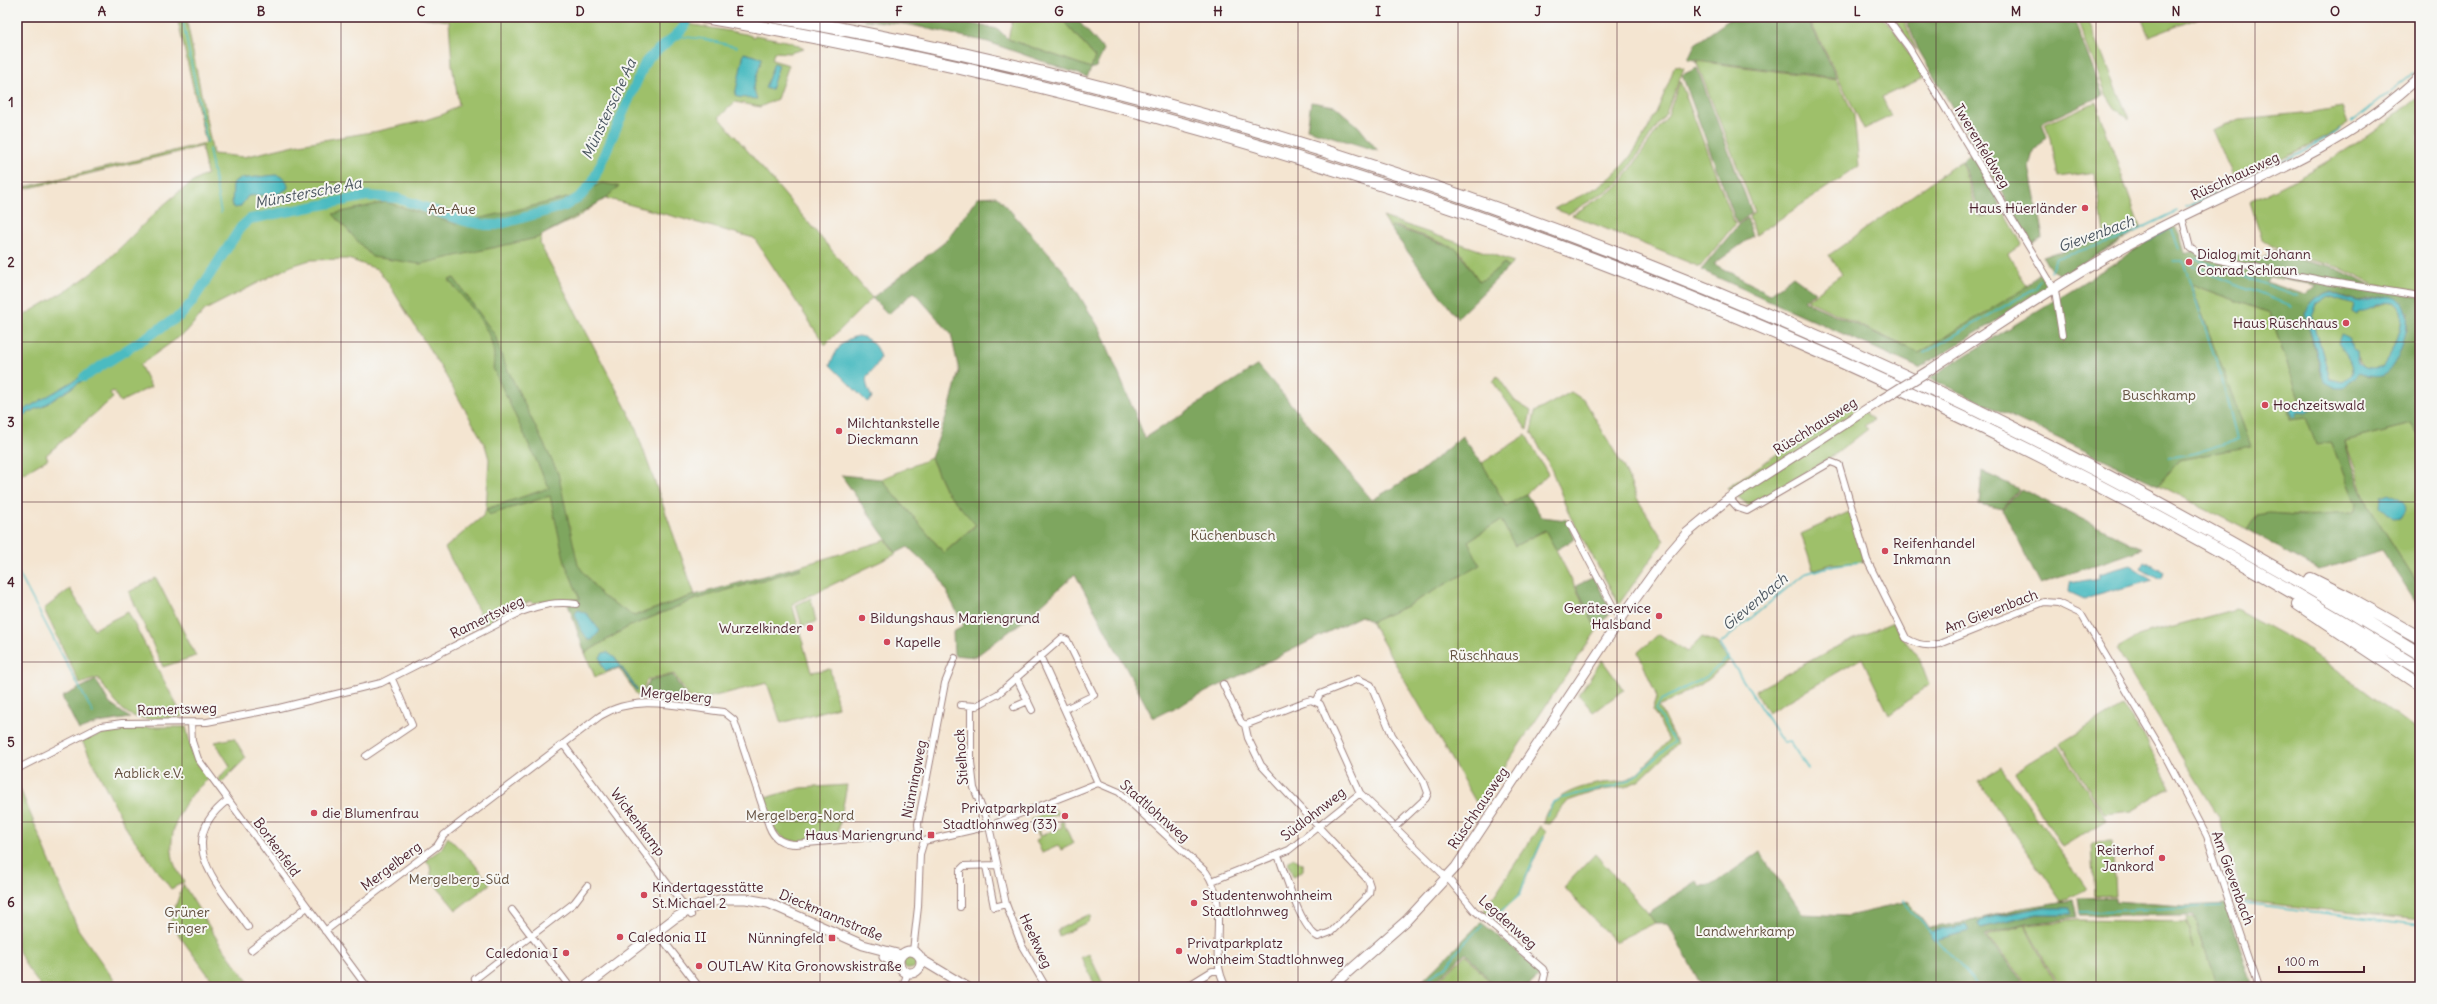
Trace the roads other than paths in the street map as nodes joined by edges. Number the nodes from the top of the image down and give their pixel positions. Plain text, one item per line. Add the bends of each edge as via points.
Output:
1 (704, 17) edge
2 (777, 17) edge
3 (1886, 17) edge
4 (2420, 76) edge
5 (2182, 217) junction
6 (2055, 290) junction
7 (2420, 296) edge
8 (2062, 336) dead end
9 (1728, 498) junction
10 (1570, 524) dead end
11 (2248, 551) junction
12 (2249, 566) junction
13 (576, 604) dead end
14 (1620, 620) junction
15 (2420, 638) edge
16 (2420, 654) edge
17 (1040, 656) junction
18 (955, 658) dead end
19 (2420, 669) edge
20 (1016, 677) junction
21 (392, 679) junction
22 (1224, 684) dead end
23 (2420, 685) edge
24 (1028, 701) junction
25 (1316, 702) junction
26 (961, 705) dead end
27 (970, 707) junction
28 (1014, 707) dead end
29 (1065, 709) junction
30 (1032, 710) dead end
31 (191, 723) junction
32 (1246, 725) junction
33 (563, 744) junction
34 (366, 756) dead end
35 (17, 769) edge
36 (1098, 783) junction
37 (1360, 793) junction
38 (228, 800) junction
39 (989, 826) junction
40 (1318, 827) junction
41 (1395, 827) junction
42 (918, 833) junction
43 (924, 841) junction
44 (1278, 855) junction
45 (997, 865) junction
46 (986, 866) junction
47 (1447, 878) junction
48 (1212, 881) junction
49 (587, 886) dead end
50 (1006, 904) junction
51 (960, 906) dead end
52 (307, 907) junction
53 (512, 910) dead end
54 (690, 912) junction
55 (248, 927) dead end
56 (325, 931) junction
57 (659, 934) junction
58 (531, 936) junction
59 (251, 950) dead end
60 (913, 951) junction
61 (900, 959) junction
62 (922, 960) junction
63 (918, 971) junction
64 (1219, 971) junction
65 (907, 974) junction
66 (948, 977) junction
67 (475, 979) dead end
68 (367, 987) edge
69 (570, 987) edge
70 (585, 987) edge
71 (593, 987) edge
72 (698, 987) edge
73 (904, 987) edge
74 (967, 987) edge
75 (1046, 987) edge
76 (1186, 987) edge
77 (1226, 987) edge
78 (1331, 987) edge
79 (1542, 987) edge
80 (2258, 987) edge

1 - 12 highway via 919,58 1144,113 1301,158 1504,226 1705,303 1882,379 2094,483
2 - 11 highway via 1003,64 1155,103 1311,148 1500,211 1703,288 1887,367 2095,468
3 - 6 street, Twerenfeldweg via 1909,48
4 - 5 main road, Rüschhausweg via 2366,121 2319,151
5 - 6 main road, Rüschhausweg via 2120,250
5 - 7 street via 2190,248 2204,257 2331,282
6 - 8 street
6 - 9 main road, Rüschhausweg, bridge
9 - 14 main road, Rüschhausweg via 1673,548
9 - 80 street, Am Gievenbach via 1738,508 1747,511 1831,462 1839,465 1867,560 1906,638 1924,646 1939,644 2044,602 2058,603 2081,614 2163,752 2207,836
10 - 14 street
11 - 15 highway via 2259,551
11 - 16 highway
12 - 19 highway
12 - 23 highway via 2257,578
13 - 21 street, Ramertsweg via 561,602 521,612
14 - 47 main road, Rüschhausweg
17 - 20 street
17 - 29 street
17 - 29 street via 1062,638 1067,640 1094,695
18 - 42 street, Nünningweg via 947,675 940,704
20 - 24 street
20 - 27 street via 998,694
21 - 31 street, Ramertsweg via 257,712
21 - 34 street via 412,726
22 - 32 street via 1241,722
24 - 28 street
24 - 30 street
25 - 32 street via 1304,702
25 - 37 street via 1323,708
25 - 41 street via 1320,694 1358,679 1371,685 1392,735 1424,782 1428,793 1426,798
26 - 27 street
27 - 39 street, Stielhock via 972,778
29 - 36 street
31 - 35 street, Ramertsweg via 122,723 100,726
31 - 38 street, Borkenfeld via 194,750
32 - 40 street via 1248,738 1261,765
33 - 42 street, Mergelberg via 601,716 629,704 651,703 724,712 734,720 738,728 769,826 777,839 796,844
33 - 54 street, Wickenkamp
33 - 56 street, Mergelberg via 444,835 437,846
36 - 39 street, Stadtlohnweg
36 - 48 street, Stadtlohnweg via 1119,792 1206,872
37 - 40 street, Südlohnweg
37 - 41 street, Südlohnweg
38 - 52 street, Borkenfeld
38 - 55 street via 213,812 205,825 201,844 202,856
39 - 43 street, Stadtlohnweg
39 - 45 street, Heekweg
40 - 44 street, Südlohnweg via 1301,842
40 - 44 street via 1370,886 1369,894 1331,932 1318,937 1308,927
41 - 47 street, Südlohnweg
42 - 43 street, Nünningweg
43 - 60 street via 920,854
44 - 48 street, Südlohnweg
45 - 46 street
45 - 50 street, Heekweg
46 - 50 street, Heekweg via 994,907
46 - 51 street via 964,866 960,870
47 - 78 main road, Rüschhausweg via 1406,921
47 - 79 street, Legdenweg via 1483,918 1543,969 1545,974
48 - 64 street, Stadtlohnweg via 1219,909
49 - 58 street via 574,903
50 - 75 street, Heekweg via 1022,946
52 - 56 street, Borkenfeld
52 - 59 street
53 - 58 street
54 - 57 main road, Dieckmannstraße
54 - 61 main road, Dieckmannstraße via 723,899 760,901 778,906
56 - 68 street, Borkenfeld
57 - 70 main road, Dieckmannstraße
57 - 71 main road, Dieckmannstraße
57 - 72 street
58 - 67 street
58 - 69 street
60 - 61 main road via 907,951
60 - 62 main road
61 - 65 main road via 901,970
62 - 63 main road
62 - 66 main road
63 - 65 main road
63 - 66 main road
64 - 76 street via 1212,971
64 - 77 street, Stadtlohnweg
65 - 73 street
66 - 74 main road

